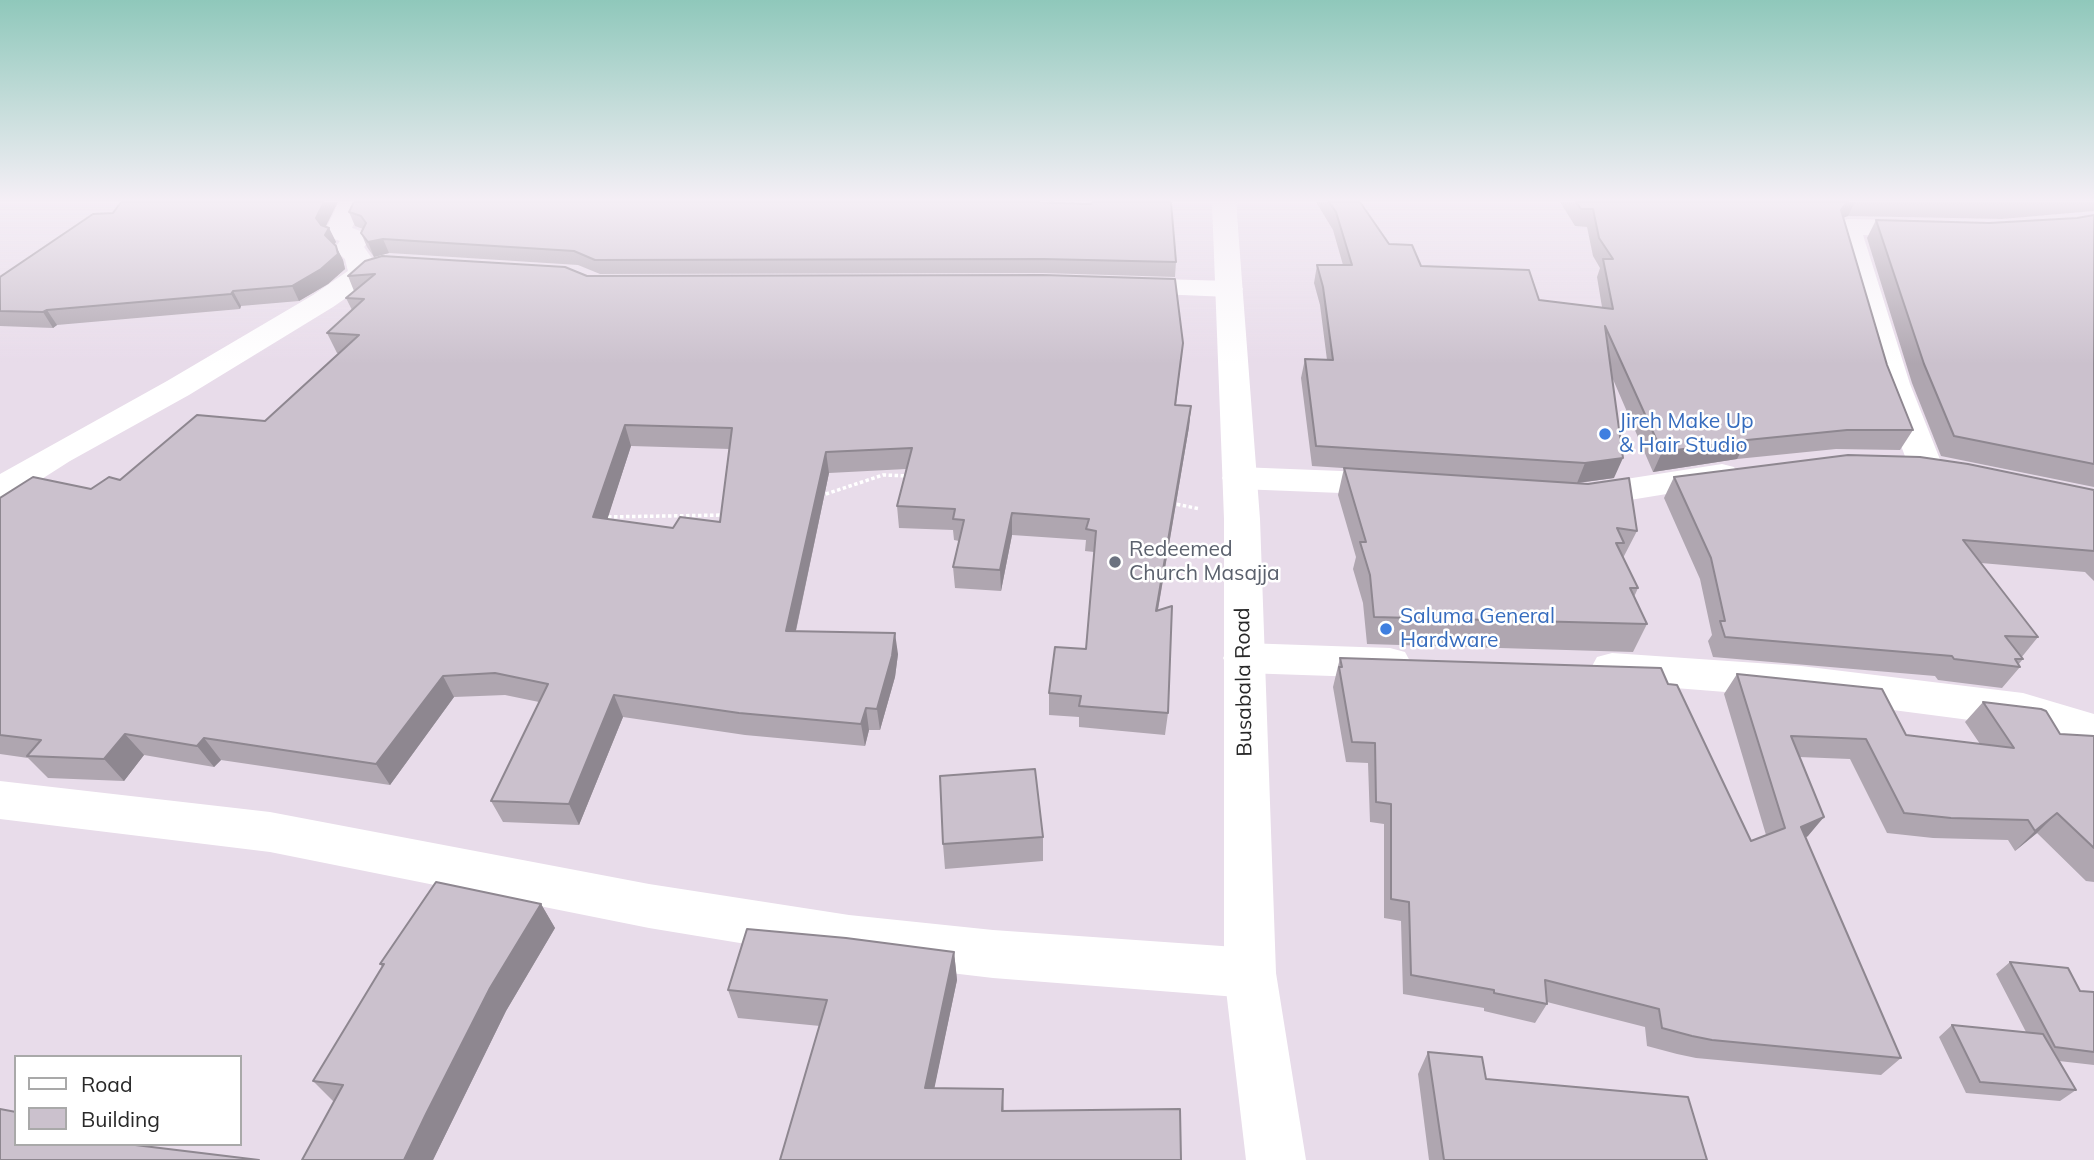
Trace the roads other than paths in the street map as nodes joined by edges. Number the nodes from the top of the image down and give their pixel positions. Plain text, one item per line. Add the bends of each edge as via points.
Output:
1 (358, 256) edge
2 (1227, 256) edge
3 (1855, 256) edge
4 (417, 265) edge
5 (362, 272) junction
6 (1097, 285) edge
7 (1229, 289) junction
8 (1925, 467) edge
9 (1749, 472) edge
10 (1427, 486) edge
11 (0, 490) edge
12 (1544, 496) edge
13 (1240, 498) junction
14 (1244, 658) junction
15 (1425, 664) edge
16 (1575, 667) edge
17 (2094, 731) edge
18 (0, 800) edge
19 (1250, 973) junction
20 (1276, 1160) edge

1 - 5 street
2 - 7 street, Busabala Road
3 - 8 street
4 - 5 street via 389,264
5 - 11 street via 340,292 40,462
6 - 7 street
7 - 13 street, Busabala Road
9 - 12 street via 1577,497
10 - 13 street
13 - 14 street, Busabala Road
14 - 15 street
14 - 19 street, Busabala Road
16 - 17 street via 1801,682 2023,710
18 - 19 street via 270,832 649,906 849,938
19 - 20 street, Busabala Road

